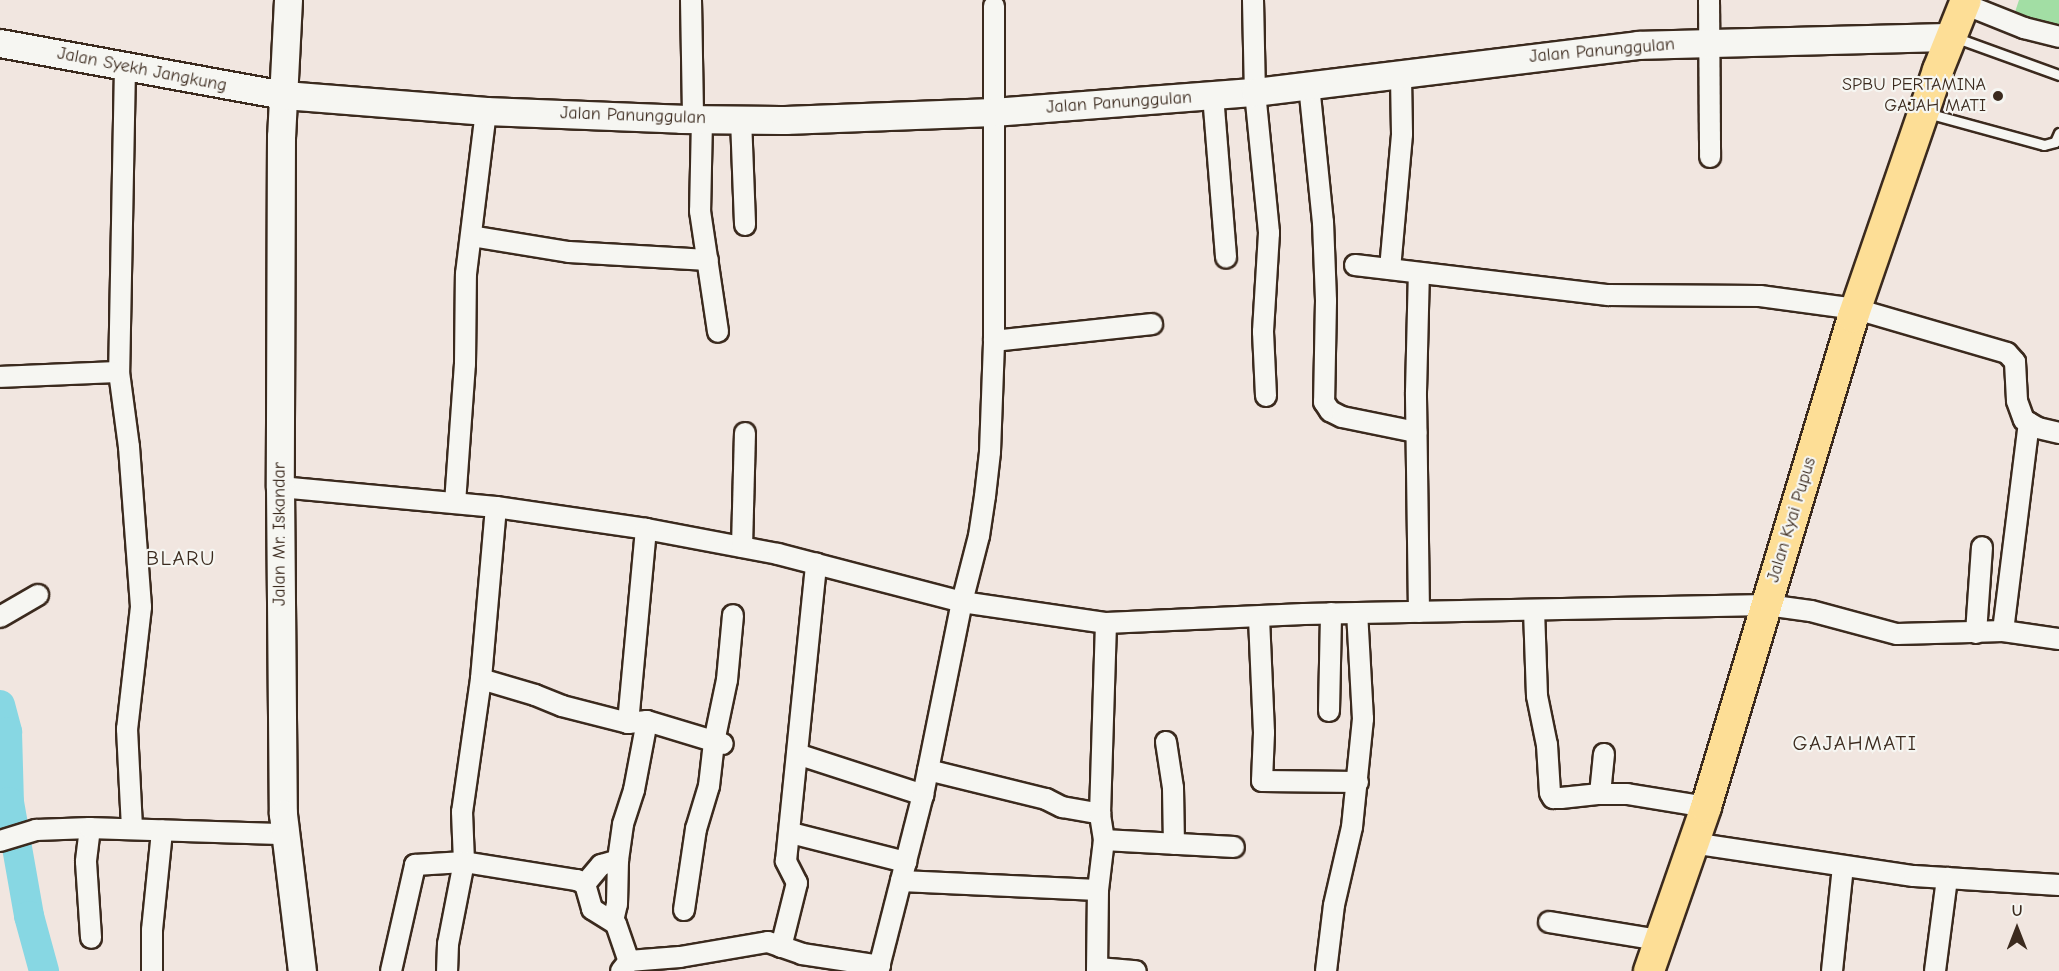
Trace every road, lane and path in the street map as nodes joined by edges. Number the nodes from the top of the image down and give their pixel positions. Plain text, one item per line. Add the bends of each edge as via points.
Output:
1 (288, 0) edge
2 (691, 0) edge
3 (1253, 0) edge
4 (1709, 0) edge
5 (1965, 2) edge
6 (994, 6) dead end
7 (1952, 37) junction
8 (2059, 37) edge
9 (1708, 42) junction
10 (0, 43) edge
11 (125, 68) junction
12 (1401, 74) junction
13 (2059, 75) edge
14 (285, 82) junction
15 (1309, 85) junction
16 (1255, 92) junction
17 (1213, 95) junction
18 (486, 111) junction
19 (993, 112) junction
20 (1925, 112) junction
21 (697, 119) junction
22 (741, 119) junction
23 (2059, 133) edge
24 (1710, 157) dead end
25 (745, 225) dead end
26 (471, 236) junction
27 (1226, 257) dead end
28 (708, 260) junction
29 (1355, 265) dead end
30 (1390, 269) junction
31 (1419, 273) junction
32 (1856, 309) junction
33 (1152, 324) dead end
34 (718, 332) dead end
35 (994, 341) junction
36 (119, 372) junction
37 (0, 377) edge
38 (1266, 396) dead end
39 (2029, 423) junction
40 (1416, 432) junction
41 (745, 433) dead end
42 (2059, 433) edge
43 (280, 487) junction
44 (455, 503) junction
45 (496, 507) junction
46 (646, 529) junction
47 (742, 547) junction
48 (1982, 547) dead end
49 (816, 564) junction
50 (38, 595) dead end
51 (962, 602) junction
52 (1767, 605) junction
53 (1534, 609) junction
54 (1419, 612) junction
55 (1331, 613) junction
56 (1357, 613) junction
57 (733, 615) dead end
58 (0, 617) edge
59 (1259, 618) junction
60 (1106, 623) junction
61 (2003, 631) junction
62 (1976, 633) junction
63 (2059, 639) edge
64 (480, 679) junction
65 (1329, 711) dead end
66 (638, 722) junction
67 (1166, 742) dead end
68 (718, 743) junction
69 (798, 753) junction
70 (1604, 754) dead end
71 (928, 770) junction
72 (1358, 782) junction
73 (1600, 794) junction
74 (923, 795) junction
75 (1706, 807) junction
76 (1100, 814) junction
77 (90, 828) junction
78 (132, 829) junction
79 (162, 831) junction
80 (791, 832) junction
81 (285, 834) junction
82 (3, 840) edge
83 (1104, 840) junction
84 (1692, 843) junction
85 (1174, 844) junction
86 (1234, 847) dead end
87 (618, 860) junction
88 (465, 862) junction
89 (906, 862) junction
90 (1843, 867) junction
91 (1947, 879) junction
92 (901, 882) junction
93 (585, 884) junction
94 (2059, 885) edge
95 (1098, 890) junction
96 (684, 910) dead end
97 (613, 921) junction
98 (1549, 922) dead end
99 (91, 938) dead end
100 (1659, 940) junction
101 (782, 947) junction
102 (625, 966) edge
103 (879, 968) edge
104 (1098, 969) edge
105 (152, 971) edge
106 (302, 971) edge
107 (390, 971) edge
108 (447, 971) edge
109 (1136, 971) edge
110 (1326, 971) edge
111 (1649, 971) edge
112 (1832, 971) edge
113 (1935, 971) edge

1 - 14 main road, Jalan Mr. Iskandar
2 - 21 street
3 - 16 street
4 - 9 street
5 - 7 main road, Jalan Kyai Pupus
5 - 8 street
6 - 19 street
7 - 9 main road, Jalan Panunggulan
7 - 13 lane
7 - 20 main road, Jalan Kyai Pupus
9 - 12 main road, Jalan Panunggulan via 1638,45
9 - 24 street
10 - 11 main road, Jalan Syekh Jangkung
11 - 14 main road, Jalan Syekh Jangkung
11 - 36 street
12 - 15 main road, Jalan Panunggulan
12 - 30 street via 1402,134
14 - 18 main road, Jalan Panunggulan
14 - 43 main road, Jalan Mr. Iskandar
15 - 16 main road, Jalan Panunggulan
15 - 40 street via 1323,233 1324,402 1330,411 1342,417
16 - 17 main road, Jalan Panunggulan
16 - 38 street via 1269,233 1263,332
17 - 19 main road, Jalan Panunggulan
17 - 27 street
18 - 21 main road, Jalan Panunggulan
18 - 26 street
19 - 22 main road, Jalan Panunggulan
19 - 35 street
20 - 23 lane via 2044,146 2055,142
20 - 32 main road, Jalan Kyai Pupus
21 - 22 main road, Jalan Panunggulan
21 - 28 street via 700,211
22 - 25 street
26 - 28 street via 568,252
26 - 44 street
28 - 34 street
29 - 30 street
30 - 31 street
31 - 32 street via 1608,295 1760,296
31 - 40 street
32 - 39 street via 2007,353 2015,362 2021,416
32 - 52 main road, Jalan Kyai Pupus
33 - 35 street
35 - 51 street via 986,496
36 - 37 street
36 - 78 street via 141,606 127,729
39 - 42 street
39 - 61 street
40 - 54 street
41 - 47 street
43 - 44 street
43 - 81 main road, Jalan Mr. Iskandar
44 - 45 street
45 - 46 street
45 - 64 street
46 - 47 street
46 - 66 street
47 - 49 street
48 - 62 street
49 - 51 street
49 - 69 street
50 - 58 street
51 - 60 street
51 - 71 street
52 - 53 street
52 - 62 street via 1811,611 1897,634
52 - 75 main road, Jalan Kyai Pupus
53 - 54 street
53 - 73 street via 1536,696 1550,793 1553,798
54 - 56 street
55 - 56 street
55 - 59 street
55 - 65 street
56 - 72 street via 1363,719
57 - 68 street
59 - 60 street
59 - 72 street via 1262,781
60 - 76 street
61 - 62 street
61 - 63 street
64 - 66 street via 562,706
64 - 88 street via 462,812
66 - 68 street
66 - 87 street
67 - 85 street via 1173,788
68 - 96 street via 696,829
69 - 74 street
69 - 80 street via 790,800
70 - 73 street
71 - 74 street
71 - 76 street
72 - 110 street via 1334,904
73 - 75 street via 1627,794
74 - 89 street
75 - 84 main road, Jalan Kyai Pupus
76 - 83 street
77 - 78 street
77 - 82 street via 36,830
77 - 99 street via 86,862
78 - 79 street
79 - 81 street
79 - 105 street
80 - 89 street
80 - 101 street via 786,864 797,883
81 - 106 main road, Jalan Mr. Iskandar
83 - 85 street
83 - 95 street
84 - 90 street
84 - 100 main road, Jalan Kyai Pupus
85 - 86 street
87 - 93 street via 601,865
87 - 97 street
88 - 93 street via 571,878
88 - 107 street via 415,865
88 - 108 street via 448,944
89 - 92 street
90 - 91 street
90 - 112 street
91 - 94 street
91 - 113 street
92 - 95 street
92 - 103 street
93 - 97 street via 592,909
95 - 104 street
97 - 102 street via 620,931
98 - 100 street
100 - 111 main road, Jalan Kyai Pupus
101 - 102 street via 761,942
101 - 103 street
104 - 109 street

